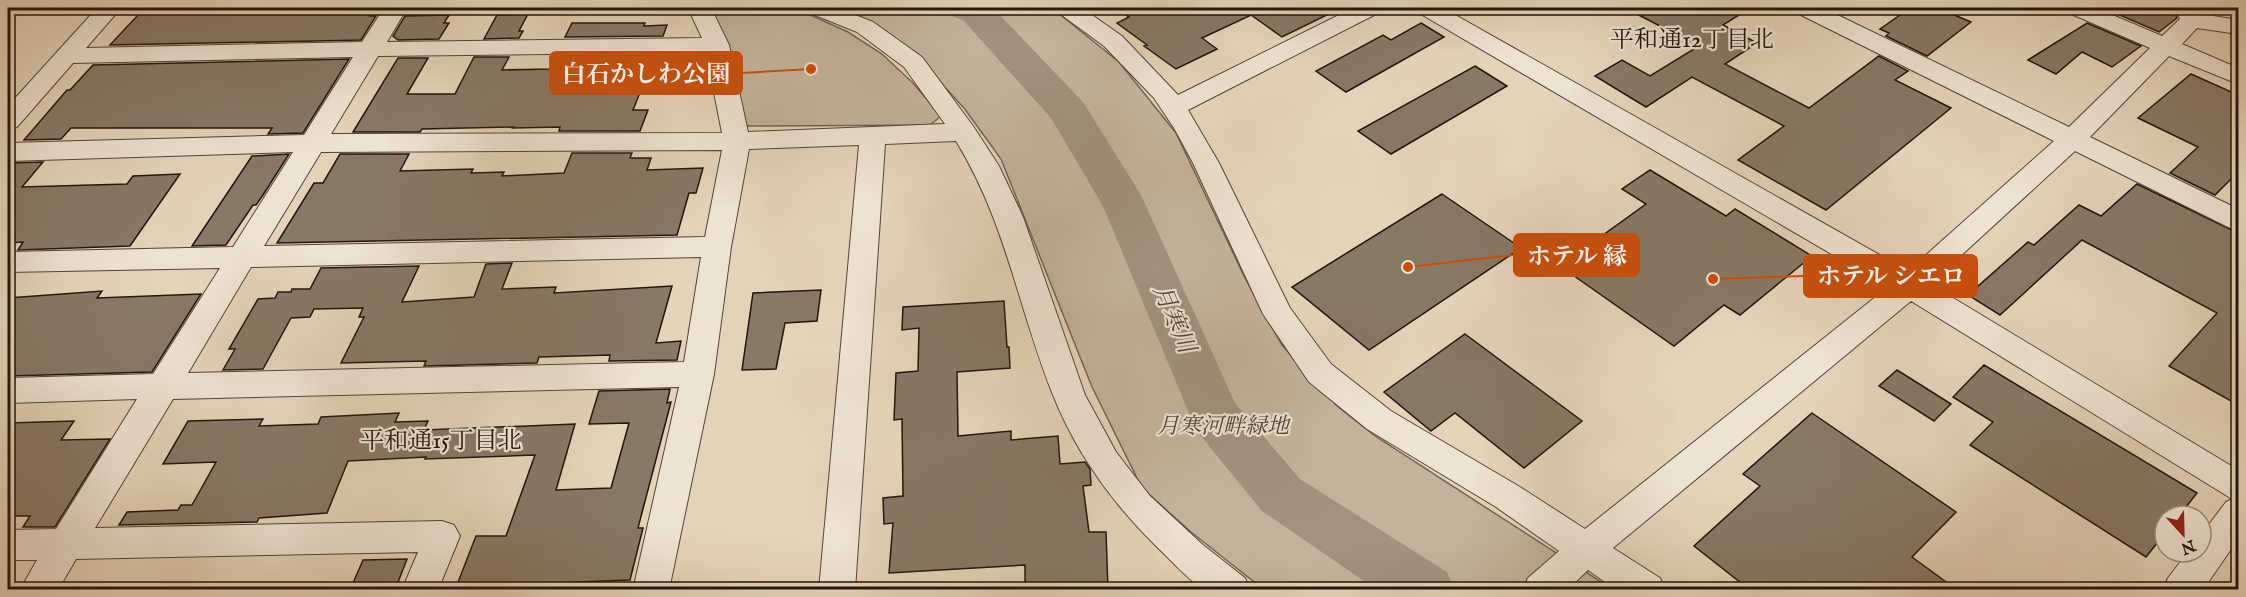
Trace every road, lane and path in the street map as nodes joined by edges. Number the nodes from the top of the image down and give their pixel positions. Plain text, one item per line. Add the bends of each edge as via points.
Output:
1 (109, 8) edge
2 (395, 8) edge
3 (699, 8) edge
4 (818, 8) edge
5 (1067, 8) edge
6 (1370, 8) edge
7 (1427, 8) edge
8 (1805, 8) edge
9 (2077, 8) edge
10 (2189, 14) edge
11 (2238, 27) edge
12 (717, 45) junction
13 (2165, 46) junction
14 (371, 49) junction
15 (65, 56) junction
16 (2238, 77) edge
17 (1173, 107) junction
18 (8, 121) edge
19 (964, 132) junction
20 (873, 134) junction
21 (2073, 138) junction
22 (737, 141) junction
23 (314, 143) junction
24 (8, 152) edge
25 (2238, 220) edge
26 (717, 247) junction
27 (243, 256) junction
28 (8, 262) edge
29 (1910, 286) junction
30 (698, 374) junction
31 (163, 385) junction
32 (8, 390) edge
33 (2238, 487) edge
34 (2238, 512) edge
35 (67, 544) junction
36 (8, 545) edge
37 (1585, 550) junction
38 (1544, 586) edge
39 (38, 590) edge
40 (420, 590) edge
41 (651, 590) edge
42 (837, 590) edge
43 (1232, 590) edge
44 (1647, 590) edge
45 (2181, 590) edge

1 - 15 street
2 - 14 street
3 - 12 street
4 - 19 street via 865,27 913,62
5 - 17 street via 1113,41
6 - 17 street
7 - 29 street
8 - 21 street
9 - 13 street
10 - 11 street
10 - 13 street
12 - 14 street
12 - 22 street
13 - 16 street
13 - 21 street
14 - 15 street
14 - 23 street
15 - 18 street
17 - 37 street via 1206,163 1278,314 1320,373 1379,420 1508,497
19 - 20 street
19 - 43 street via 1009,217 1069,396 1104,462 1138,506
20 - 22 street
20 - 42 street
21 - 25 street
21 - 29 street
22 - 23 street
22 - 26 street
23 - 24 street
23 - 27 street
26 - 27 street
26 - 30 street
27 - 28 street
27 - 31 street
29 - 33 street
29 - 37 street
30 - 31 street
30 - 41 street
31 - 32 street
31 - 35 street
34 - 45 street
35 - 36 street
35 - 39 street
35 - 40 street via 442,536
37 - 38 street
37 - 44 street

